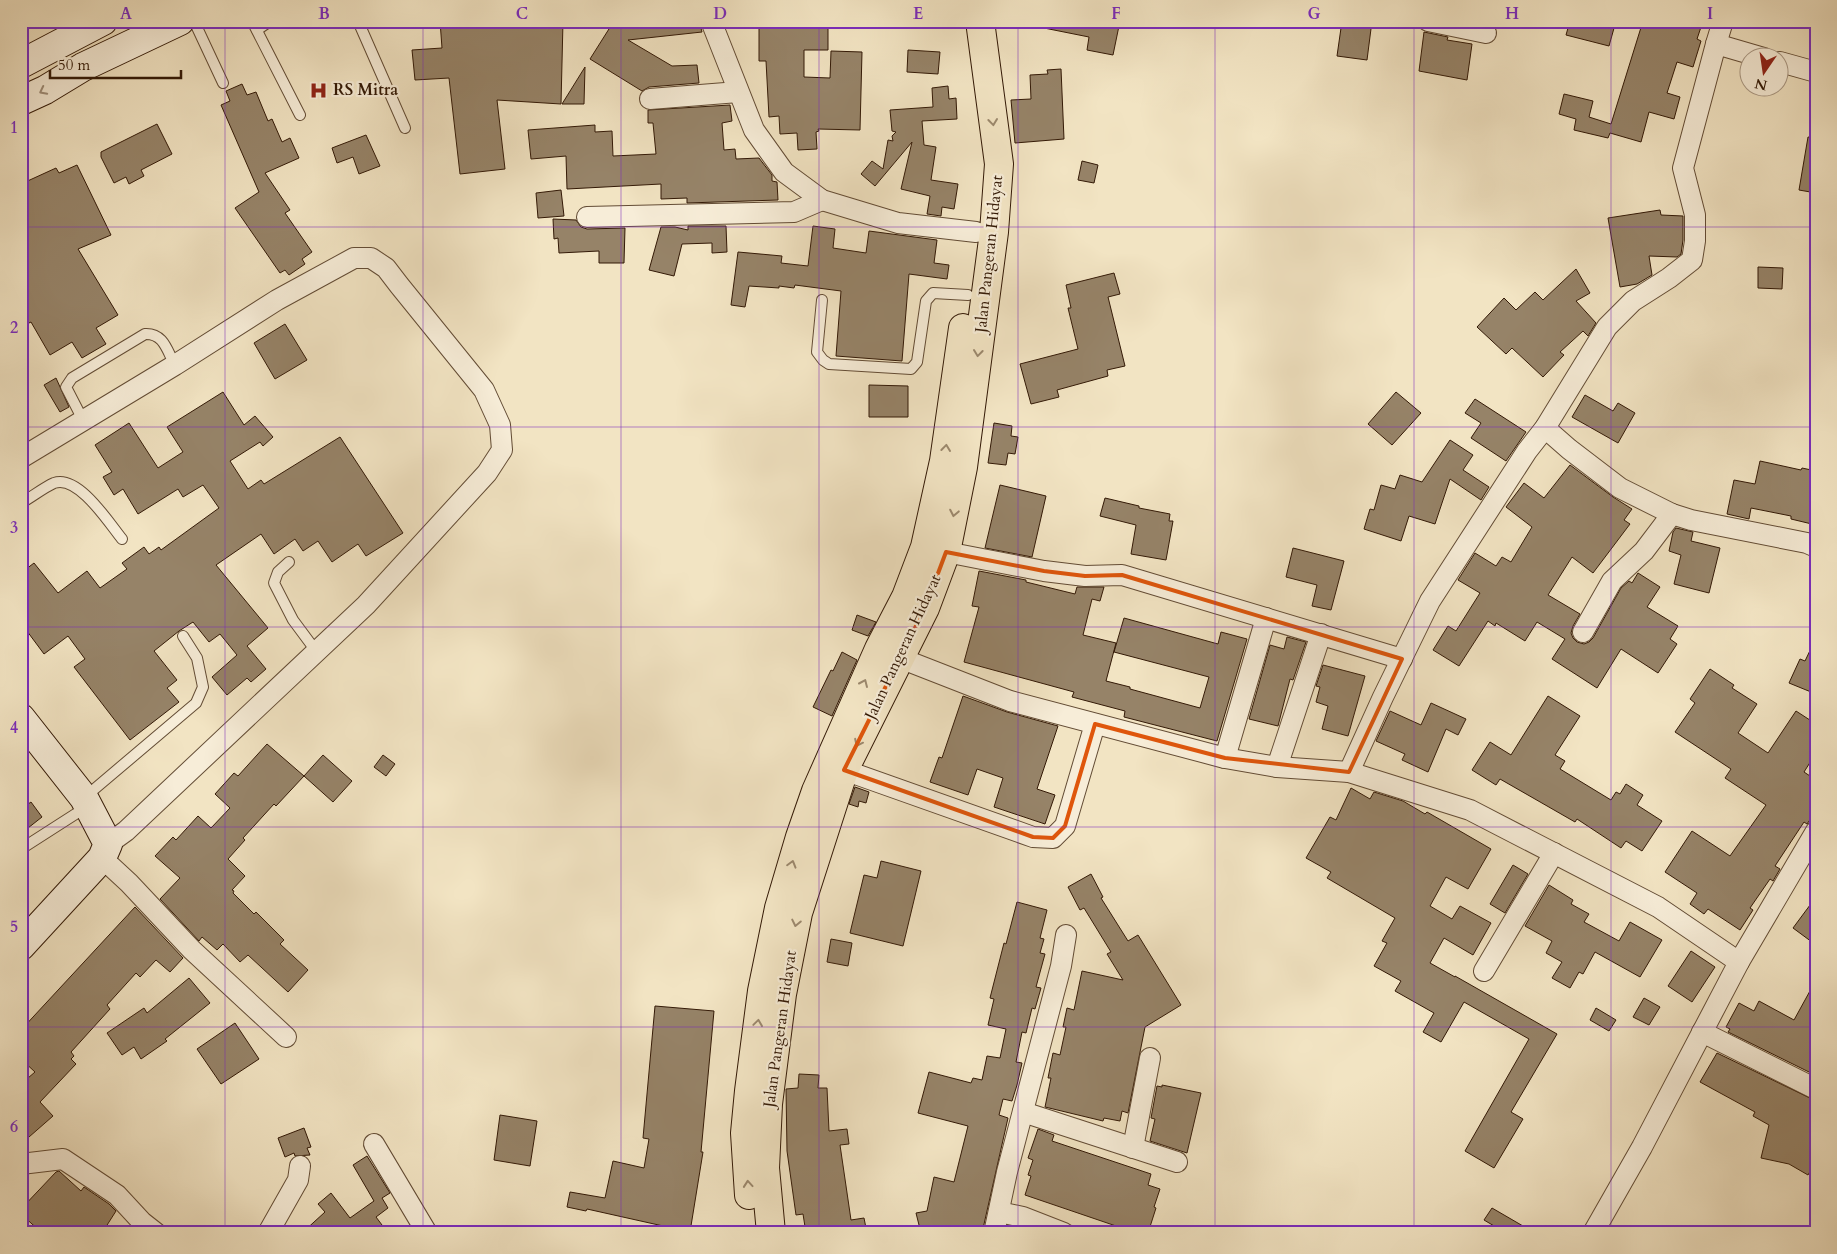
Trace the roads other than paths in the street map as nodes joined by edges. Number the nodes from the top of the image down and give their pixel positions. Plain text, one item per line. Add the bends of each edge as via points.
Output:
1 (180, 21) edge
2 (194, 21) edge
3 (270, 21) edge
4 (358, 21) edge
5 (711, 21) edge
6 (964, 21) edge
7 (980, 21) edge
8 (1428, 21) edge
9 (1723, 21) edge
10 (92, 24) edge
11 (254, 26) edge
12 (1486, 33) dead end
13 (1716, 44) junction
14 (1740, 51) edge
15 (21, 64) edge
16 (1790, 65) edge
17 (1816, 72) edge
18 (223, 83) dead end
19 (738, 92) junction
20 (650, 98) dead end
21 (21, 101) edge
22 (300, 115) dead end
23 (405, 128) dead end
24 (822, 200) junction
25 (587, 217) dead end
26 (976, 232) junction
27 (968, 295) junction
28 (822, 300) dead end
29 (175, 365) junction
30 (83, 420) junction
31 (1545, 428) junction
32 (21, 458) edge
33 (21, 503) edge
34 (1672, 514) junction
35 (122, 539) dead end
36 (1816, 547) edge
37 (946, 552) junction
38 (289, 562) dead end
39 (1266, 618) junction
40 (1583, 632) dead end
41 (1321, 634) junction
42 (184, 636) dead end
43 (316, 651) junction
44 (889, 654) junction
45 (1402, 658) junction
46 (21, 718) edge
47 (1095, 724) junction
48 (1225, 758) junction
49 (1277, 767) junction
50 (1349, 772) junction
51 (832, 785) junction
52 (86, 802) junction
53 (1816, 831) edge
54 (810, 840) junction
55 (21, 849) edge
56 (105, 851) junction
57 (1554, 853) junction
58 (1066, 934) dead end
59 (21, 946) edge
60 (1739, 962) junction
61 (1484, 971) dead end
62 (1702, 1032) junction
63 (286, 1036) dead end
64 (1150, 1058) dead end
65 (1816, 1089) edge
66 (1022, 1112) junction
67 (374, 1144) dead end
68 (1133, 1148) junction
69 (1177, 1162) dead end
70 (21, 1164) edge
71 (300, 1166) dead end
72 (999, 1212) junction
73 (156, 1233) edge
74 (268, 1233) edge
75 (427, 1233) edge
76 (753, 1233) edge
77 (772, 1233) edge
78 (994, 1233) edge
79 (1064, 1233) edge
80 (1593, 1233) edge

1 -> 21 street via 83,67
2 - 18 lane
3 - 11 lane
4 - 23 lane
5 - 19 street
6 - 26 highway, Jalan Pangeran Hidayat via 980,162
7 -> 37 highway, Jalan Pangeran Hidayat via 999,164 994,232 963,468
8 - 12 street
9 - 13 street
10 - 15 street
11 - 22 lane
13 - 14 street
13 - 31 street via 1683,168 1695,215 1692,260 1633,300 1607,327
16 - 17 street
19 - 20 street
19 - 24 street via 754,130 784,172
24 - 25 street via 794,212
24 - 26 street via 898,223
26 - 27 highway, Jalan Pangeran Hidayat
27 - 28 lane via 933,293 928,297 917,362 911,369 829,364 823,360 818,352
44 -> 27 highway, Jalan Pangeran Hidayat via 925,547 944,461
29 - 30 street
29 - 30 lane via 160,337 145,334 69,382 66,388
29 - 43 street via 277,300 354,258 371,258 386,268 484,390 500,425 502,450 487,473 366,605
30 - 32 street
31 - 34 street via 1620,488
31 - 45 street via 1430,600
33 - 35 lane via 56,482 71,484 84,492
34 - 36 street
34 - 40 street via 1644,551 1612,580
37 - 39 street via 1052,572 1085,576 1122,575
37 - 44 highway, Jalan Pangeran Hidayat via 925,608
38 - 43 lane via 278,572 274,583 293,620
39 - 41 street
39 - 48 street
41 - 45 street
41 - 49 street
42 - 52 lane via 197,658 203,687 196,703
43 - 56 street
44 - 47 street via 1010,701
44 -> 51 highway, Jalan Pangeran Hidayat
51 -> 44 highway, Jalan Pangeran Hidayat
45 - 50 street
46 - 52 street
47 - 48 street
47 - 51 street via 1065,826 1053,838 1033,837
48 - 49 street
49 - 50 street
50 - 57 street via 1470,810
51 - 54 highway, Jalan Pangeran Hidayat
52 - 55 lane
52 - 56 street
53 - 60 street
76 -> 54 highway, Jalan Pangeran Hidayat via 745,1133 762,991 779,908
54 -> 77 highway, Jalan Pangeran Hidayat via 782,994 769,1095 765,1168
56 - 59 street
56 - 63 street via 129,883 192,950
57 - 60 street via 1658,906
57 - 61 street
58 - 66 street via 1061,966
60 - 62 street
62 - 65 street
62 - 80 street via 1642,1148
64 - 68 street
66 - 68 street
66 - 72 street
67 - 75 street
68 - 69 street
70 - 73 street via 63,1158 117,1195
71 - 74 street via 298,1180
72 - 78 street
72 - 79 street via 1023,1217

